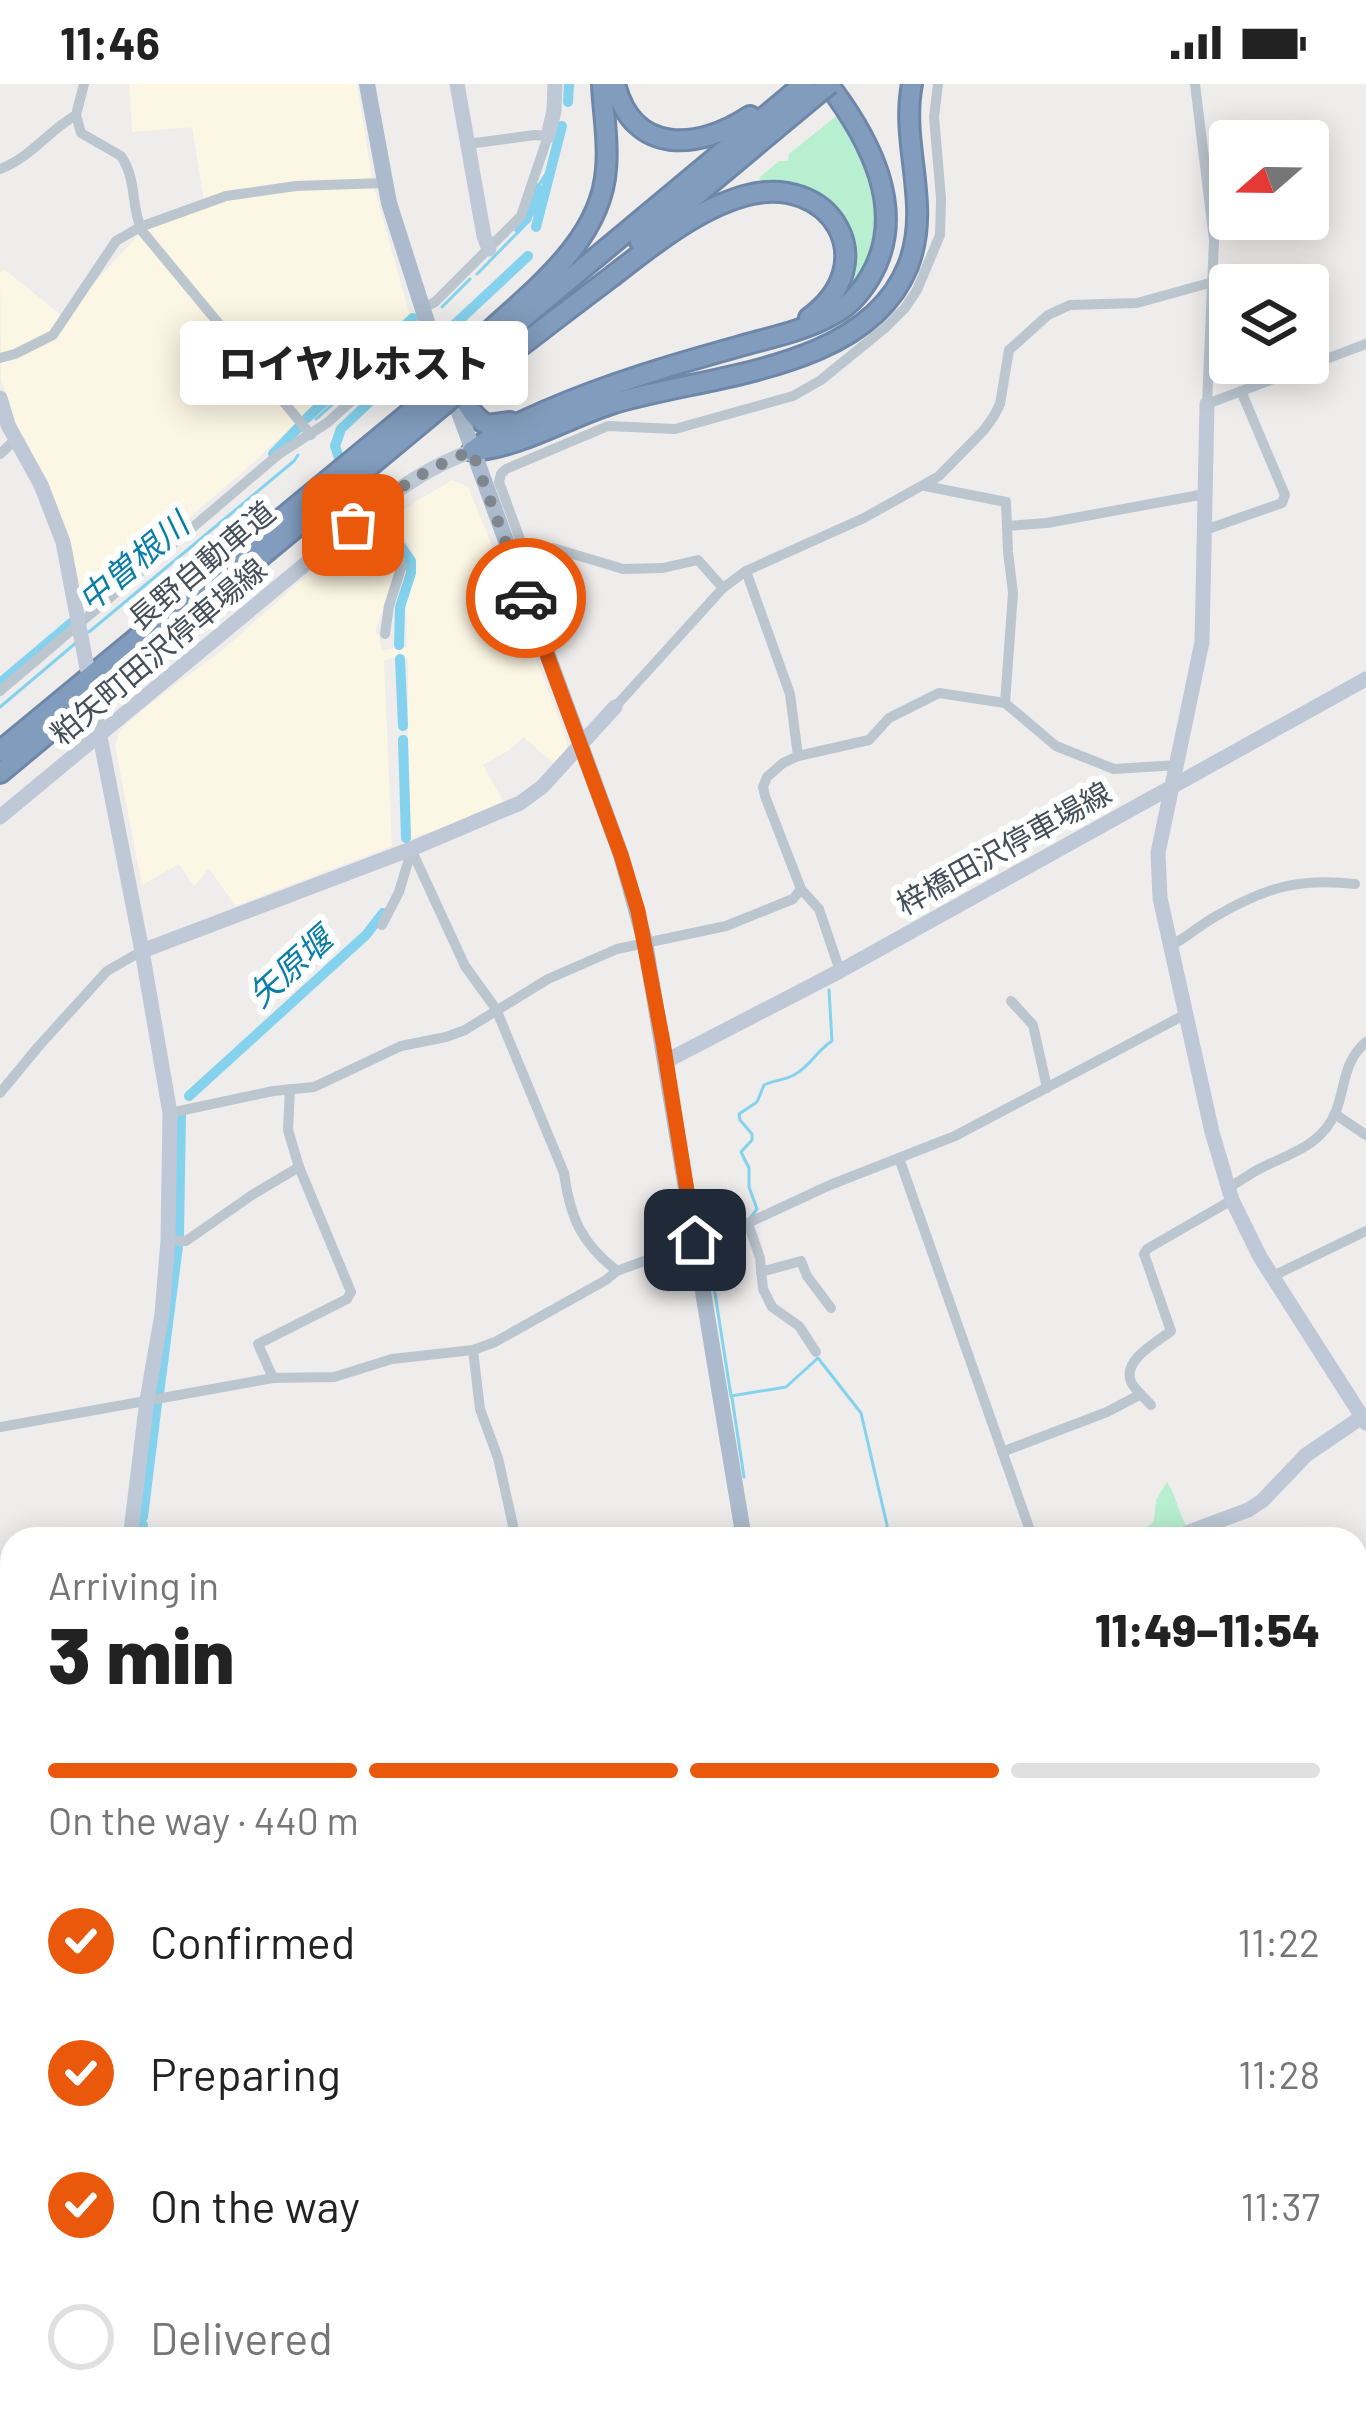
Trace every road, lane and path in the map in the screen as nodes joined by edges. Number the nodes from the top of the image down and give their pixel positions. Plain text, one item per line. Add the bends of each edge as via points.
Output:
1 (84, 84) edge
2 (367, 84) edge
3 (457, 84) edge
4 (555, 84) edge
5 (602, 84) edge
6 (615, 84) edge
7 (790, 84) edge
8 (842, 84) edge
9 (912, 84) edge
10 (938, 84) edge
11 (1195, 84) edge
12 (821, 86) edge
13 (76, 115) junction
14 (548, 136) junction
15 (468, 144) junction
16 (0, 169) edge
17 (384, 183) junction
18 (140, 227) junction
19 (489, 248) junction
20 (1213, 264) edge
21 (1209, 283) edge
22 (423, 308) junction
23 (431, 335) junction
24 (773, 336) junction
25 (1366, 344) edge
26 (798, 357) junction
27 (0, 358) edge
28 (1209, 363) edge
29 (463, 371) junction
30 (1241, 391) junction
31 (437, 393) junction
32 (0, 398) edge
33 (563, 404) junction
34 (1207, 404) junction
35 (311, 435) junction
36 (16, 440) junction
37 (472, 451) junction
38 (0, 454) edge
39 (925, 486) junction
40 (1205, 494) junction
41 (1007, 526) junction
42 (378, 529) dead end
43 (1205, 530) junction
44 (522, 567) junction
45 (746, 571) junction
46 (723, 588) junction
47 (79, 625) junction
48 (385, 634) dead end
49 (87, 668) dead end
50 (1366, 679) edge
51 (0, 691) edge
52 (1005, 703) junction
53 (94, 706) dead end
54 (615, 707) joint
55 (99, 736) junction
56 (581, 746) junction
57 (0, 751) edge
58 (798, 756) junction
59 (1178, 764) junction
60 (0, 772) edge
61 (1172, 785) junction
62 (0, 817) edge
63 (411, 849) junction
64 (1355, 884) dead end
65 (801, 889) junction
66 (382, 925) dead end
67 (645, 942) junction
68 (1170, 946) junction
69 (142, 951) junction
70 (840, 971) junction
71 (1011, 1001) dead end
72 (496, 1010) junction
73 (1186, 1014) junction
74 (1366, 1042) edge
75 (666, 1061) junction
76 (1047, 1088) junction
77 (290, 1089) junction
78 (0, 1093) edge
79 (170, 1113) junction
80 (1335, 1114) junction
81 (1366, 1136) edge
82 (899, 1158) junction
83 (299, 1167) junction
84 (1230, 1194) junction
85 (748, 1223) junction
86 (1366, 1231) edge
87 (168, 1240) junction
88 (695, 1240) junction
89 (617, 1270) junction
90 (761, 1272) junction
91 (1273, 1276) junction
92 (831, 1308) dead end
93 (473, 1350) junction
94 (816, 1352) dead end
95 (273, 1378) junction
96 (1141, 1394) junction
97 (147, 1400) junction
98 (1150, 1405) dead end
99 (1364, 1420) edge
100 (0, 1427) edge
101 (1002, 1452) junction
102 (130, 1527) edge
103 (513, 1527) edge
104 (741, 1527) edge
105 (1029, 1527) edge
106 (1202, 1527) edge

1 - 13 street
2 - 17 main road
3 - 15 street
4 - 14 street
5 - 29 highway via 606,174 594,217
6 - 7 highway via 643,129 685,142 736,125
8 - 26 highway via 891,178 895,244 872,295
9 - 26 highway via 918,223 910,261 864,323
10 - 44 street via 940,235 905,308 793,396 675,429 608,426 506,469 499,482
11 - 20 street
12 - 24 highway via 855,122 875,164 886,214 883,245 845,307
12 - 29 highway
13 - 16 street
13 - 18 street via 81,133 125,162
14 - 15 street
14 - 19 street via 521,216
15 - 19 street
17 - 18 street via 226,196
17 - 22 main road
18 - 27 street via 116,241 53,334
18 - 35 street
19 - 22 street
21 - 39 street via 1137,303 1058,308 1014,343 994,416
22 - 23 main road
23 - 33 highway via 480,423
23 - 35 street
23 - 37 main road
24 - 29 highway via 823,308 845,264 830,214 782,191 728,202 675,231 492,368
24 - 33 highway
25 - 30 street
26 - 37 highway via 617,402
28 - 34 street
29 - 31 highway, bridge
30 - 34 street
30 - 43 street via 1285,495 1282,503
31 - 57 highway, 長野自動車道
31 - 60 highway, 長野自動車道
32 - 36 street
33 - 37 highway
34 - 40 street
35 - 47 street
36 - 38 street
36 - 47 street via 63,542
37 - 44 main road
37 - 55 street, 粕矢町田沢停車場線 via 416,477 367,513
39 - 41 street via 1006,502
39 - 45 street
40 - 41 street
40 - 43 street
41 - 52 street via 1013,592
42 - 48 street via 402,566
43 - 59 street via 1202,642
44 - 46 street via 553,548 623,569 698,560
44 - 56 main road
45 - 46 street
45 - 58 street via 790,694
46 - 54 street
47 - 49 street
47 - 51 street
50 - 61 street, 梓橋田沢停車場線
52 - 58 street via 939,693 889,718 869,740
52 - 59 street via 1056,746 1098,764
53 - 55 street
54 - 56 street
55 - 62 street, 粕矢町田沢停車場線
55 - 69 street
56 - 63 street via 520,803
56 - 67 main road
58 - 65 street via 763,787
59 - 61 street
61 - 68 street via 1158,866
61 - 70 street, 梓橋田沢停車場線
63 - 66 street
63 - 69 street
63 - 72 street via 465,966
64 - 68 street via 1284,884
65 - 67 street via 726,926
65 - 70 street via 819,909
67 - 72 street via 548,979
67 - 75 main road
68 - 73 street
69 - 78 street via 107,971
69 - 79 street
70 - 75 street, 梓橋田沢停車場線
71 - 76 street via 1033,1025
72 - 77 street via 446,1037
72 - 89 street via 581,1234
73 - 76 street
73 - 84 street
74 - 80 street via 1347,1065
75 - 88 main road
76 - 82 street
77 - 79 street
77 - 83 street via 288,1130
79 - 87 street
80 - 81 street
80 - 84 street via 1312,1144 1258,1169
82 - 85 street
82 - 101 street
83 - 87 street via 185,1241
83 - 95 street via 351,1292 258,1344
84 - 91 street
84 - 96 street via 1144,1254 1171,1331 1134,1361 1130,1381
85 - 88 street
85 - 90 street
86 - 91 street
87 - 97 street
88 - 89 street
88 - 104 main road
89 - 93 street
90 - 92 street via 801,1261
90 - 94 street via 772,1307 799,1325
91 - 99 street
93 - 95 street via 392,1359 334,1377
93 - 103 street via 480,1409
95 - 97 street
96 - 98 street
96 - 101 street
97 - 100 street
97 - 102 street
99 - 106 street via 1306,1455 1262,1501
101 - 105 street

